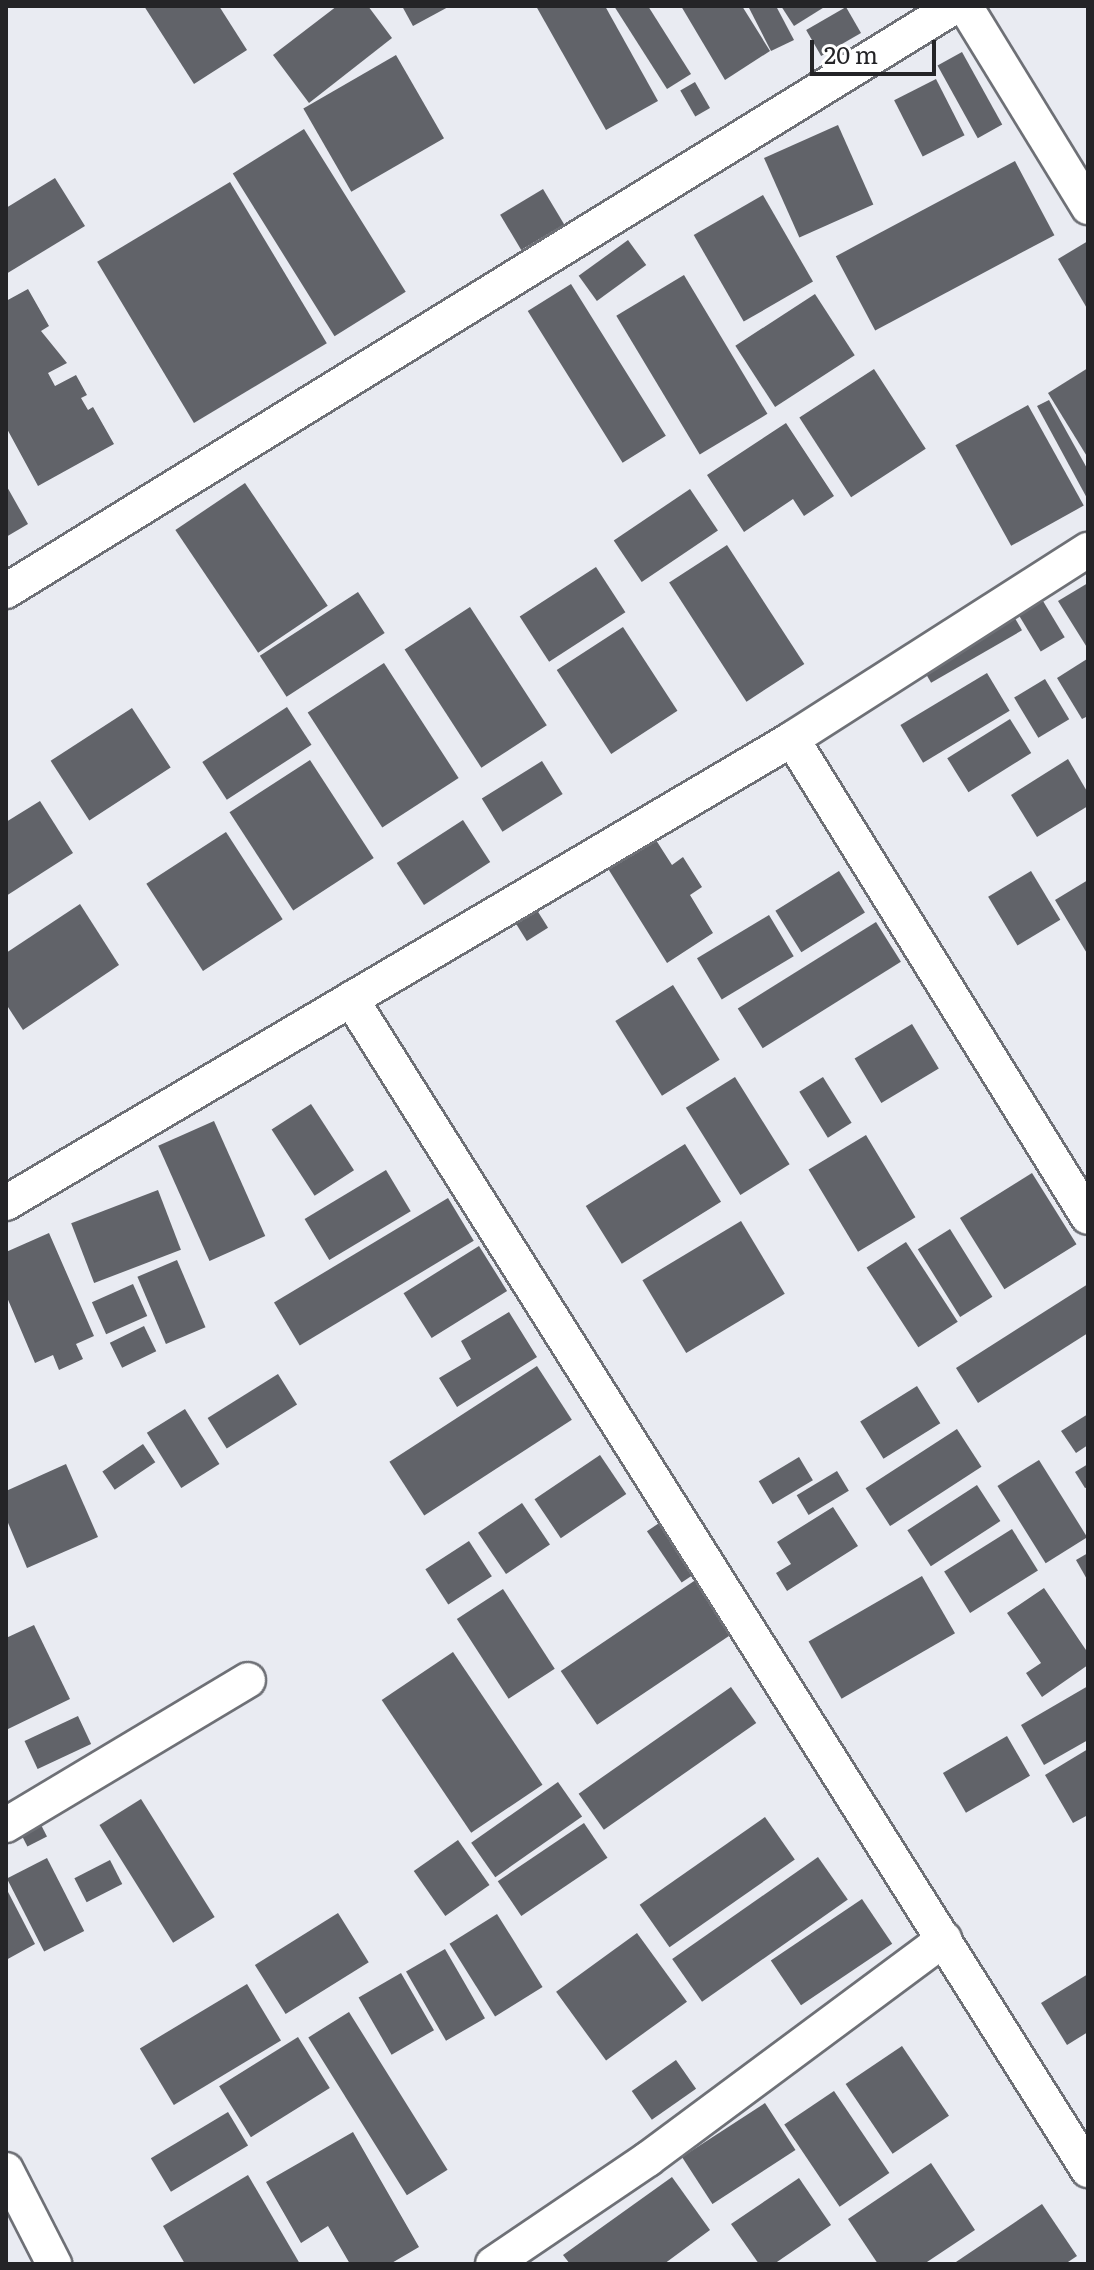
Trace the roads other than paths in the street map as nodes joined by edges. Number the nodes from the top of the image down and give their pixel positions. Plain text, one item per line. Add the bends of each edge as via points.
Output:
1 (955, 6) edge
2 (965, 6) edge
3 (1088, 207) edge
4 (1088, 550) edge
5 (6, 591) edge
6 (792, 739) junction
7 (351, 999) junction
8 (6, 1203) edge
9 (1088, 1217) edge
10 (248, 1680) dead end
11 (6, 1825) edge
12 (944, 1939) junction
13 (6, 2170) edge
14 (1088, 2170) edge
15 (54, 2264) edge
16 (493, 2264) edge

1 - 5 street
2 - 3 street
4 - 6 street
6 - 7 street
6 - 9 street
7 - 8 street
7 - 12 street
10 - 11 street
12 - 14 street
12 - 16 street via 648,2159
13 - 15 street

